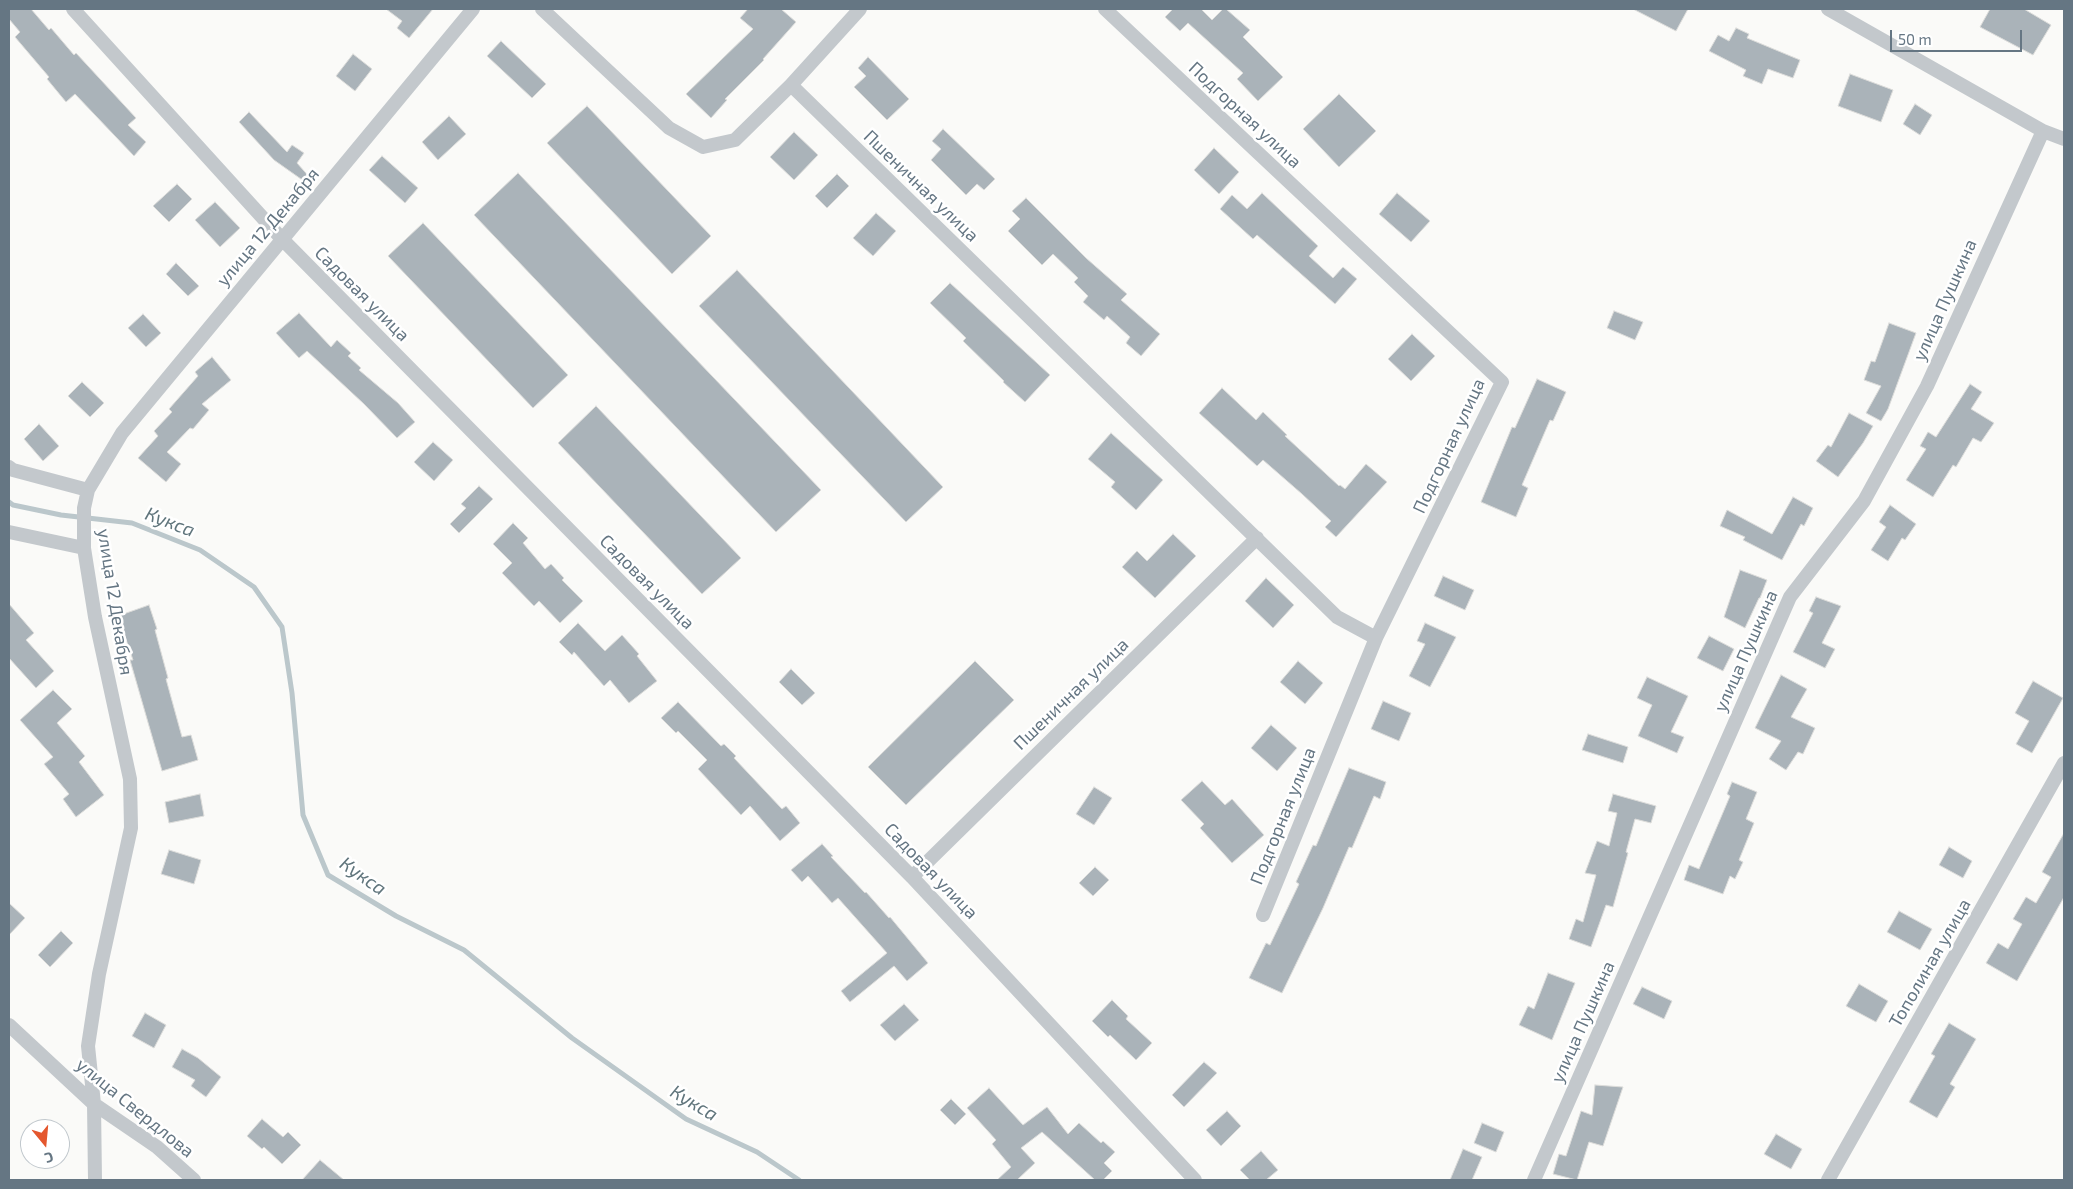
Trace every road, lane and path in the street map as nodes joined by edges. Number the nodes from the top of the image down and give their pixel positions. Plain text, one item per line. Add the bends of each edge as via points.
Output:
1 (73, 9) edge
2 (473, 9) edge
3 (542, 9) edge
4 (860, 9) edge
5 (1105, 9) edge
6 (1828, 9) edge
7 (791, 85) junction
8 (2043, 131) junction
9 (2064, 139) edge
10 (282, 239) junction
11 (9, 467) edge
12 (88, 490) junction
13 (9, 532) edge
14 (1257, 538) junction
15 (84, 548) junction
16 (1376, 638) junction
17 (2064, 764) edge
18 (912, 877) junction
19 (1263, 915) dead end
20 (9, 1025) edge
21 (94, 1104) junction
22 (96, 1180) edge
23 (194, 1180) edge
24 (1195, 1180) edge
25 (1534, 1180) edge
26 (1828, 1180) edge

1 - 10 street, Садовая улица
2 - 10 street, улица 12 Декабря
3 - 7 street via 669,128 704,147 735,140
4 - 7 street
5 - 16 street, Подгорная улица via 1502,382
6 - 8 street
7 - 14 street, Пшеничная улица
8 - 9 street
8 - 25 street, улица Пушкина via 1927,386 1864,501 1790,597
10 - 12 street, улица 12 Декабря via 122,433
10 - 18 street, Садовая улица
11 - 12 street
12 - 15 street, улица 12 Декабря via 84,508
13 - 15 street
14 - 16 street, Пшеничная улица via 1337,617
14 - 18 street, Пшеничная улица
15 - 21 street, улица 12 Декабря via 95,617 130,779 131,828 99,974 88,1046
16 - 19 street, Подгорная улица
17 - 26 street, Тополиная улица
18 - 24 street, Садовая улица
20 - 21 street, улица Свердлова
21 - 22 street, улица 12 Декабря
21 - 23 street, улица Свердлова via 157,1147

